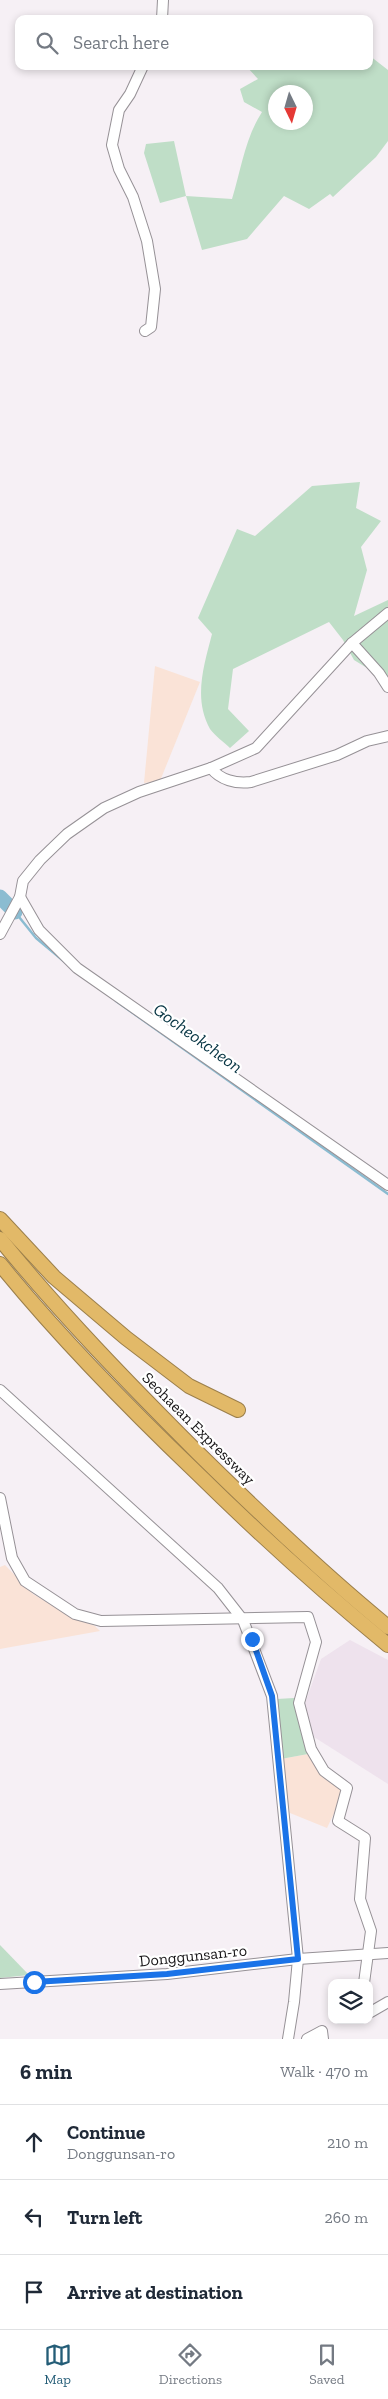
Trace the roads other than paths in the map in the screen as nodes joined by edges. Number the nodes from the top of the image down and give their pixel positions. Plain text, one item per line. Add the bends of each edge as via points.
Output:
1 (163, 0) edge
2 (162, 15) edge
3 (140, 70) edge
4 (145, 331) dead end
5 (388, 613) edge
6 (352, 643) junction
7 (388, 687) edge
8 (388, 736) edge
9 (211, 768) junction
10 (18, 900) junction
11 (0, 934) edge
12 (388, 1185) edge
13 (0, 1219) edge
14 (0, 1239) edge
15 (0, 1264) edge
16 (0, 1390) edge
17 (238, 1410) dead end
18 (0, 1498) edge
19 (243, 1620) junction
20 (388, 1627) edge
21 (388, 1645) edge
22 (388, 1953) edge
23 (366, 1955) junction
24 (298, 1959) junction
25 (364, 1979) edge
26 (0, 1984) edge
27 (388, 2002) edge
28 (373, 2011) edge
29 (288, 2039) edge
30 (307, 2039) edge
31 (323, 2039) edge

1 - 2 street
3 - 4 street via 119,110 112,145 133,197 150,260 155,289 151,327
5 - 6 street
6 - 7 street
6 - 9 street via 256,748
8 - 9 street via 251,782 240,783 217,776
9 - 10 street via 139,792 104,808 67,834 40,860 23,881
10 - 11 street
10 - 12 street via 39,930 78,968
13 - 17 highway via 54,1277 126,1338 189,1386
14 - 20 highway, Seohaean Expressway via 35,1282 142,1397 255,1508
15 - 21 highway, Seohaean Expressway via 129,1408 245,1520
16 - 19 street via 218,1588
18 - 19 street via 12,1558 25,1580 74,1614 101,1621
19 - 23 street via 308,1617 316,1642 299,1703 311,1749 324,1771 347,1788 338,1821 365,1838 360,1899 371,1931
19 - 24 street via 272,1696
22 - 23 street, Donggunsan-ro
23 - 24 street, Donggunsan-ro
23 - 25 street
24 - 26 street, Donggunsan-ro via 167,1974
24 - 29 street
27 - 28 street
30 - 31 street via 322,2031

